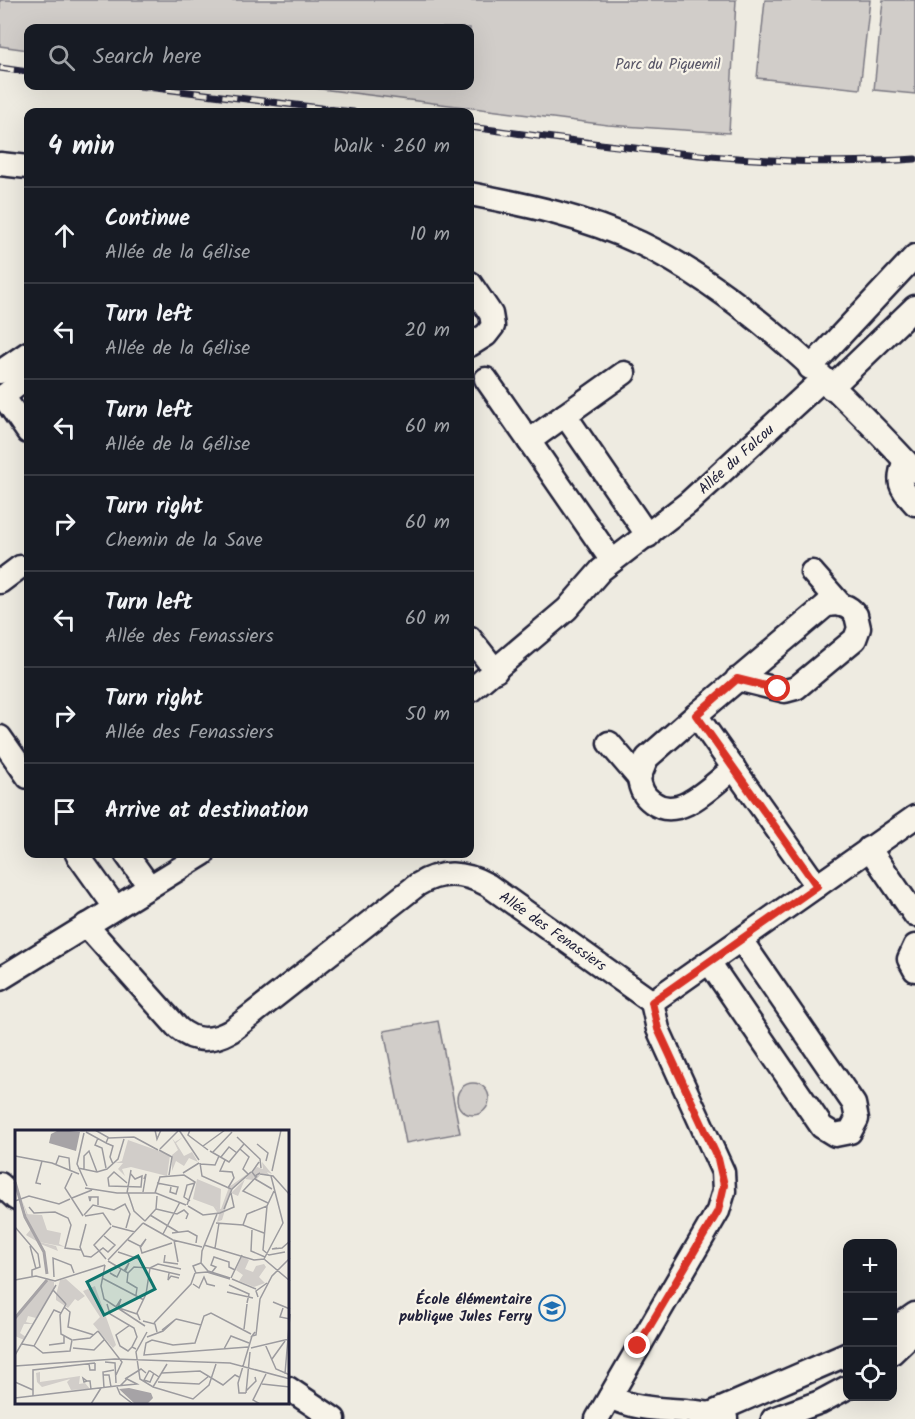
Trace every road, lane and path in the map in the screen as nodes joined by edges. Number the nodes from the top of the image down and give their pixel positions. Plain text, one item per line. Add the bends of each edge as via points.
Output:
1 (0, 164) edge
2 (24, 167) edge
3 (474, 195) edge
4 (915, 256) edge
5 (474, 289) edge
6 (915, 307) edge
7 (474, 342) edge
8 (24, 359) edge
9 (624, 373) dead end
10 (821, 378) junction
11 (486, 379) dead end
12 (10, 382) edge
13 (565, 416) junction
14 (24, 421) edge
15 (529, 441) junction
16 (910, 466) edge
17 (915, 504) edge
18 (648, 536) junction
19 (612, 561) junction
20 (20, 567) dead end
21 (812, 572) dead end
22 (0, 582) edge
23 (841, 605) junction
24 (474, 643) edge
25 (496, 671) junction
26 (737, 679) junction
27 (474, 688) edge
28 (696, 715) junction
29 (0, 737) edge
30 (609, 743) dead end
31 (734, 768) junction
32 (24, 771) edge
33 (639, 778) junction
34 (915, 817) edge
35 (869, 848) junction
36 (80, 858) edge
37 (129, 858) edge
38 (196, 858) edge
39 (148, 885) junction
40 (817, 886) junction
41 (115, 907) junction
42 (915, 915) edge
43 (86, 925) junction
44 (741, 940) junction
45 (915, 946) edge
46 (709, 962) junction
47 (915, 970) edge
48 (0, 979) edge
49 (652, 1002) junction
50 (0, 1184) edge
51 (15, 1198) edge
52 (915, 1314) edge
53 (897, 1327) edge
54 (915, 1331) edge
55 (897, 1348) edge
56 (843, 1356) edge
57 (290, 1389) edge
58 (843, 1390) edge
59 (610, 1397) junction
60 (634, 1412) edge
61 (722, 1416) edge
62 (334, 1419) edge
63 (597, 1419) edge
64 (773, 1419) edge

1 - 2 street
3 - 10 street via 564,213 639,242 716,289
4 - 10 street
5 - 7 street via 491,314 493,326
6 - 10 street
8 - 12 street
9 - 13 street
10 - 16 street
10 - 18 street, Allée du Falcou
11 - 15 street
12 - 14 street
13 - 15 street
13 - 18 street
15 - 19 street
16 - 17 street via 898,477 901,488
18 - 19 street, Allée du Falcou
19 - 25 street, Allée du Falcou via 567,609
20 - 22 street
21 - 23 street
23 - 26 street via 825,606
23 - 26 street via 856,615 857,636 801,686 785,690
24 - 25 street
25 - 27 street, Allée du Falcou
26 - 28 street
28 - 31 street
28 - 33 street via 647,758
29 - 32 street
30 - 33 street
31 - 33 street via 689,802 672,808 657,806 648,799
31 - 40 street
34 - 35 street
35 - 40 street
35 - 42 street
36 - 41 street
37 - 39 street
38 - 39 street
39 - 41 street
40 - 44 street
41 - 43 street
43 - 48 street
43 - 49 street, Allée des Fenassiers via 178,1028 198,1039 212,1039 231,1031 417,885 436,876 461,874 488,885
44 - 46 street
44 - 46 street via 854,1104 857,1119 850,1132 835,1135 822,1127
45 - 47 street via 909,959
46 - 49 street
49 - 59 street via 658,1029 723,1172 724,1191 718,1211
50 - 51 street
52 - 53 street
54 - 55 street
56 - 61 street
57 - 62 street
58 - 64 street
59 - 60 street
59 - 63 street
60 - 61 street

